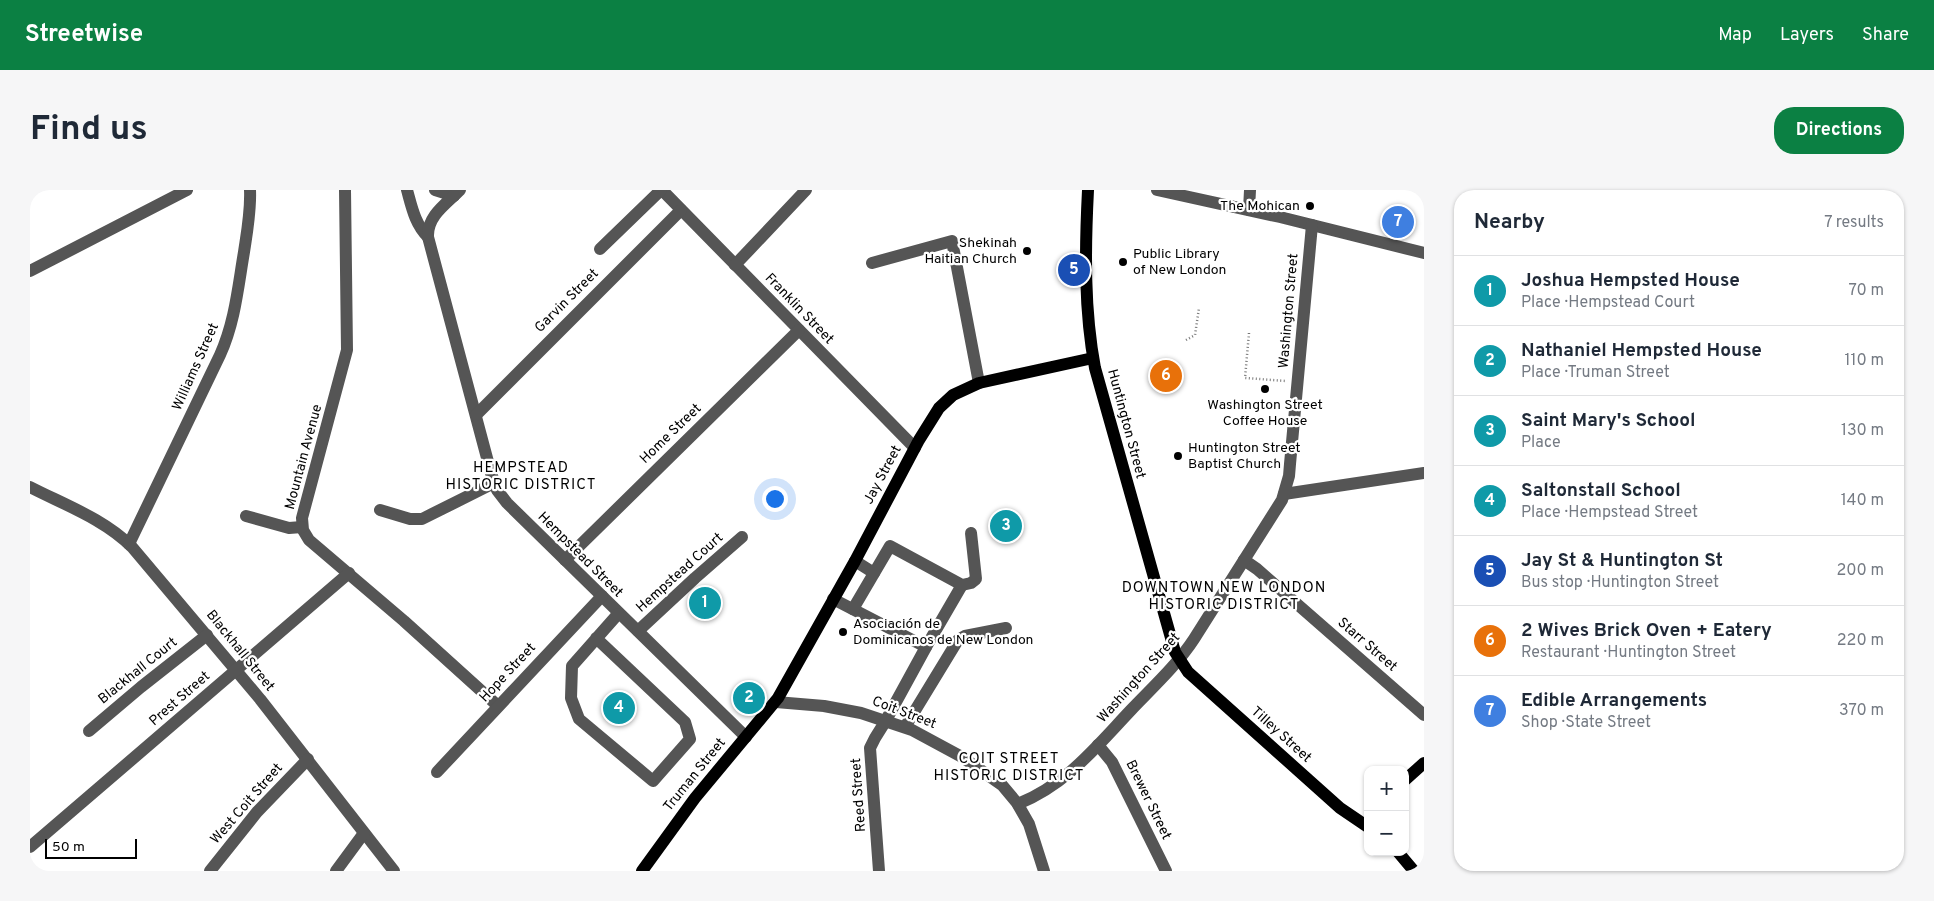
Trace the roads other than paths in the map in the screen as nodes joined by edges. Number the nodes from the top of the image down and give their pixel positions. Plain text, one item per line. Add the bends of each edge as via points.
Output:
1 (187, 190) edge
2 (250, 190) edge
3 (345, 190) edge
4 (406, 190) edge
5 (435, 190) edge
6 (661, 190) edge
7 (806, 190) edge
8 (1088, 190) edge
9 (1157, 190) edge
10 (1250, 190) edge
11 (457, 193) edge
12 (681, 210) junction
13 (1249, 210) junction
14 (1312, 225) junction
15 (428, 238) junction
16 (600, 249) dead end
17 (1424, 253) edge
18 (872, 263) dead end
19 (735, 265) junction
20 (30, 271) edge
21 (799, 330) junction
22 (1093, 358) junction
23 (979, 383) junction
24 (476, 415) junction
25 (915, 448) junction
26 (1424, 473) edge
27 (494, 483) junction
28 (30, 487) edge
29 (1284, 494) junction
30 (380, 510) dead end
31 (246, 516) dead end
32 (302, 527) junction
33 (971, 532) dead end
34 (742, 537) dead end
35 (129, 544) junction
36 (565, 560) junction
37 (1244, 560) junction
38 (855, 561) junction
39 (349, 573) junction
40 (874, 573) junction
41 (962, 585) junction
42 (602, 596) junction
43 (833, 599) junction
44 (853, 609) junction
45 (618, 614) junction
46 (1006, 628) dead end
47 (638, 631) junction
48 (207, 635) junction
49 (596, 638) junction
50 (926, 647) junction
51 (1179, 660) junction
52 (236, 670) junction
53 (776, 702) junction
54 (498, 706) junction
55 (1424, 715) edge
56 (886, 722) junction
57 (905, 727) junction
58 (89, 731) dead end
59 (746, 737) junction
60 (1098, 745) junction
61 (308, 760) junction
62 (1424, 763) edge
63 (437, 772) dead end
64 (1409, 776) edge
65 (1018, 804) junction
66 (1364, 822) edge
67 (364, 833) junction
68 (30, 847) edge
69 (1401, 856) edge
70 (210, 871) edge
71 (336, 871) edge
72 (394, 871) edge
73 (642, 871) edge
74 (879, 871) edge
75 (1044, 871) edge
76 (1166, 871) edge
77 (1414, 871) edge

1 - 20 street
2 - 35 street, Williams Street via 250,210 228,334
3 - 32 street, Mountain Avenue via 347,350
4 - 15 street via 414,218
5 - 11 street
6 - 12 street, Franklin Street
6 - 16 street
7 - 19 street
8 - 22 main road, Huntington Street via 1086,262
9 - 13 street
10 - 13 street
11 - 15 street via 432,219
12 - 19 street, Franklin Street
12 - 24 street, Garvin Street
13 - 14 street
14 - 17 street
14 - 29 street, Washington Street via 1290,464
15 - 24 street, Hempstead Street
18 - 23 street via 952,241
19 - 21 street, Franklin Street
21 - 25 street, Franklin Street
21 - 36 street, Home Street
22 - 23 main road, Jay Street
22 - 51 main road, Huntington Street
23 - 25 main road, Jay Street via 945,402 934,414
24 - 27 street, Hempstead Street
25 - 38 main road, Jay Street
26 - 29 street
27 - 30 street via 422,519 410,519
27 - 36 street, Hempstead Street via 507,503
28 - 35 street, Blackhall Street via 102,523
29 - 37 street, Washington Street
31 - 32 street via 289,528
32 - 39 street, Mountain Avenue via 309,540
33 - 41 street, Reed Street via 976,579
34 - 47 street, Hempstead Court
35 - 48 street, Blackhall Street
36 - 42 street, Hempstead Street
37 - 51 street, Washington Street
37 - 55 street, Starr Street
38 - 40 street
38 - 43 main road, Jay Street
39 - 52 street, Prest Street
39 - 54 street, Mountain Avenue
40 - 41 street via 890,546
40 - 44 street
41 - 50 street, Reed Street
42 - 45 street, Hempstead Street
42 - 54 street, Hope Street
43 - 44 street
43 - 53 main road, Jay Street
44 - 50 street
45 - 47 street, Hempstead Street
45 - 49 street
46 - 57 street via 958,640
47 - 59 street, Hempstead Street
48 - 52 street, Blackhall Street
48 - 58 street, Blackhall Court
49 - 49 street via 572,666 572,698 579,719 653,781 690,739 685,722
50 - 56 street, Reed Street
51 - 60 street, Washington Street
51 - 66 main road, Tilley Street via 1188,672 1340,808
52 - 61 street, Blackhall Street
52 - 68 street, Prest Street
53 - 56 street, Coit Street via 843,709
53 - 59 main road, Truman Street
54 - 63 street, Hope Street
56 - 57 street, Coit Street
56 - 74 street, Reed Street via 870,748
57 - 65 street, Coit Street via 981,769
59 - 73 main road, Truman Street via 695,798
60 - 65 street, Washington Street via 1062,780
60 - 76 street, Brewer Street via 1112,762
61 - 67 street, Blackhall Street
61 - 70 street, West Coit Street via 257,812
62 - 64 main road
65 - 75 street, Coit Street via 1029,824
67 - 71 street
67 - 72 street, Blackhall Street
69 - 77 main road

